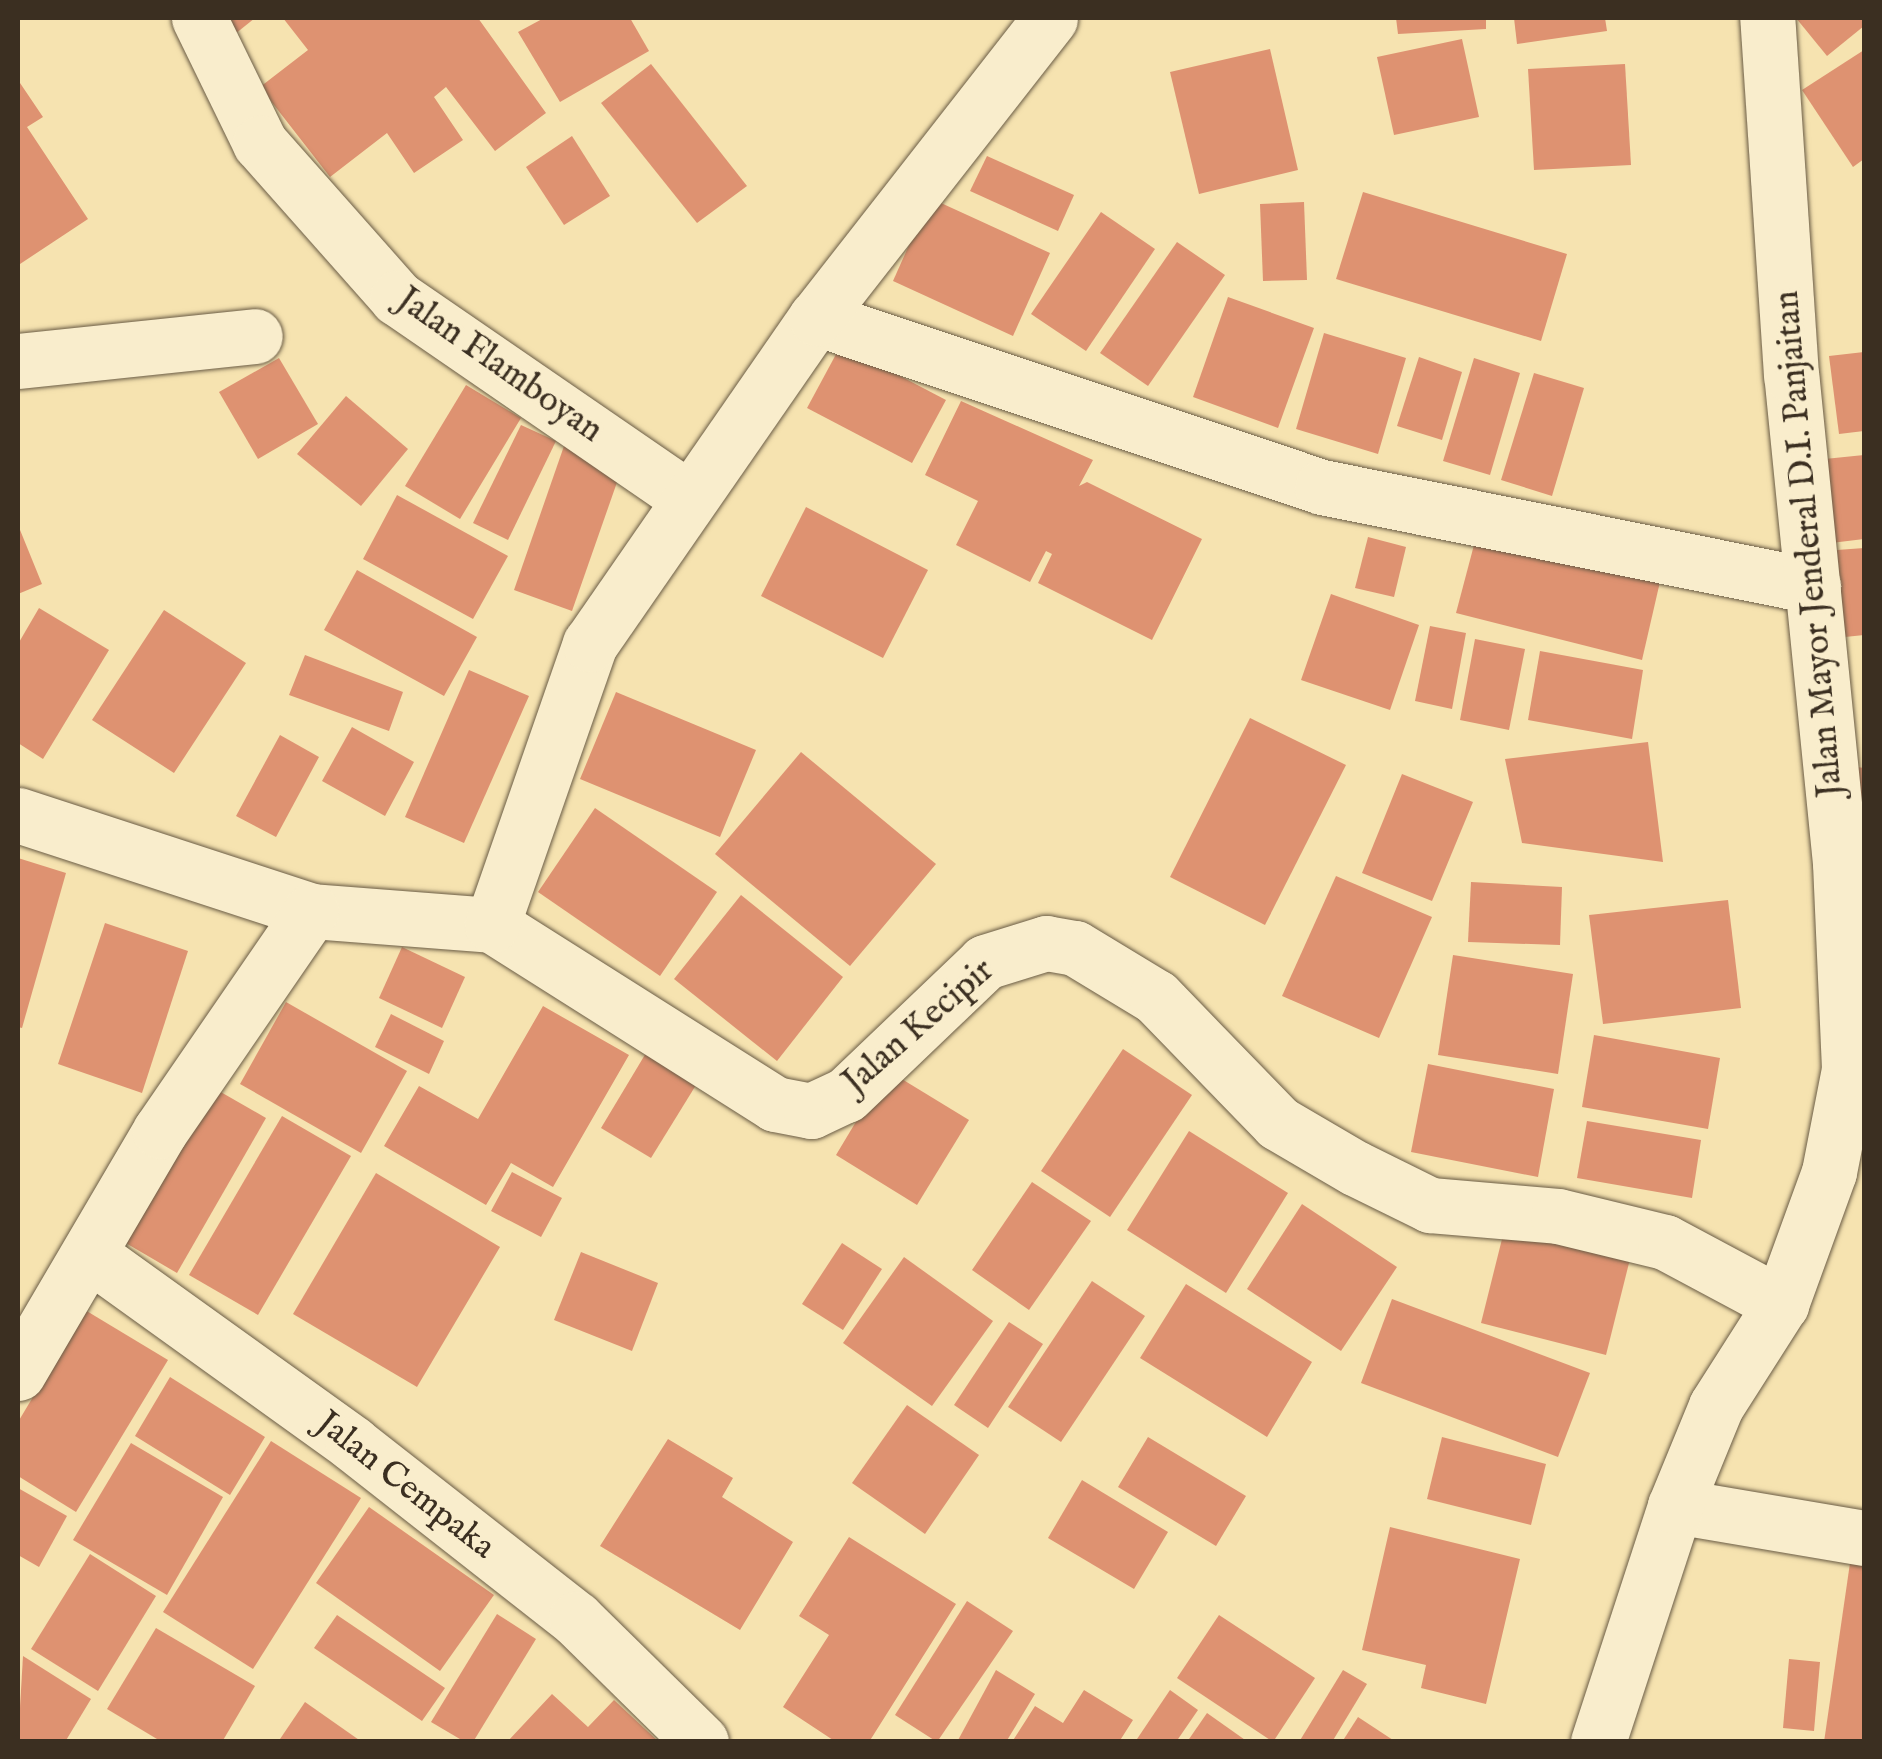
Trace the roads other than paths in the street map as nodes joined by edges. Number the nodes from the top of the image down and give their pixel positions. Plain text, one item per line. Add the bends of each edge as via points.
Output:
1 (199, 18) edge
2 (1050, 18) edge
3 (1767, 18) edge
4 (816, 318) junction
5 (255, 336) dead end
6 (18, 361) edge
7 (687, 497) junction
8 (1813, 586) junction
9 (18, 815) edge
10 (1852, 868) edge
11 (311, 911) junction
12 (492, 925) junction
13 (88, 1254) junction
14 (1782, 1304) junction
15 (18, 1373) edge
16 (1675, 1506) junction
17 (1864, 1538) edge
18 (700, 1742) edge
19 (1598, 1742) edge

1 - 7 street, Jalan Flamboyan via 260,143 396,298
2 - 4 street
3 - 8 street, Jalan Mayor Jenderal D.I. Panjaitan
4 - 7 street
4 - 8 street via 1322,487
5 - 6 street
7 - 12 street via 590,644
8 - 10 street, Jalan Mayor Jenderal D.I. Panjaitan
9 - 11 street, Jalan Kecipir
10 - 14 street, Jalan Mayor Jenderal D.I. Panjaitan via 1849,1069 1829,1172
11 - 12 street, Jalan Kecipir
11 - 13 street via 160,1131
12 - 14 street, Jalan Kecipir via 776,1104 810,1111 846,1094 985,962 1046,944 1075,948 1156,997 1278,1124 1355,1168 1430,1205 1558,1216 1666,1242
13 - 15 street
13 - 18 street, Jalan Cempaka via 353,1444 576,1619
14 - 16 street, Jalan Mayor Jenderal D.I. Panjaitan via 1716,1406
16 - 17 street
16 - 19 street, Jalan Mayor Jenderal D.I. Panjaitan

